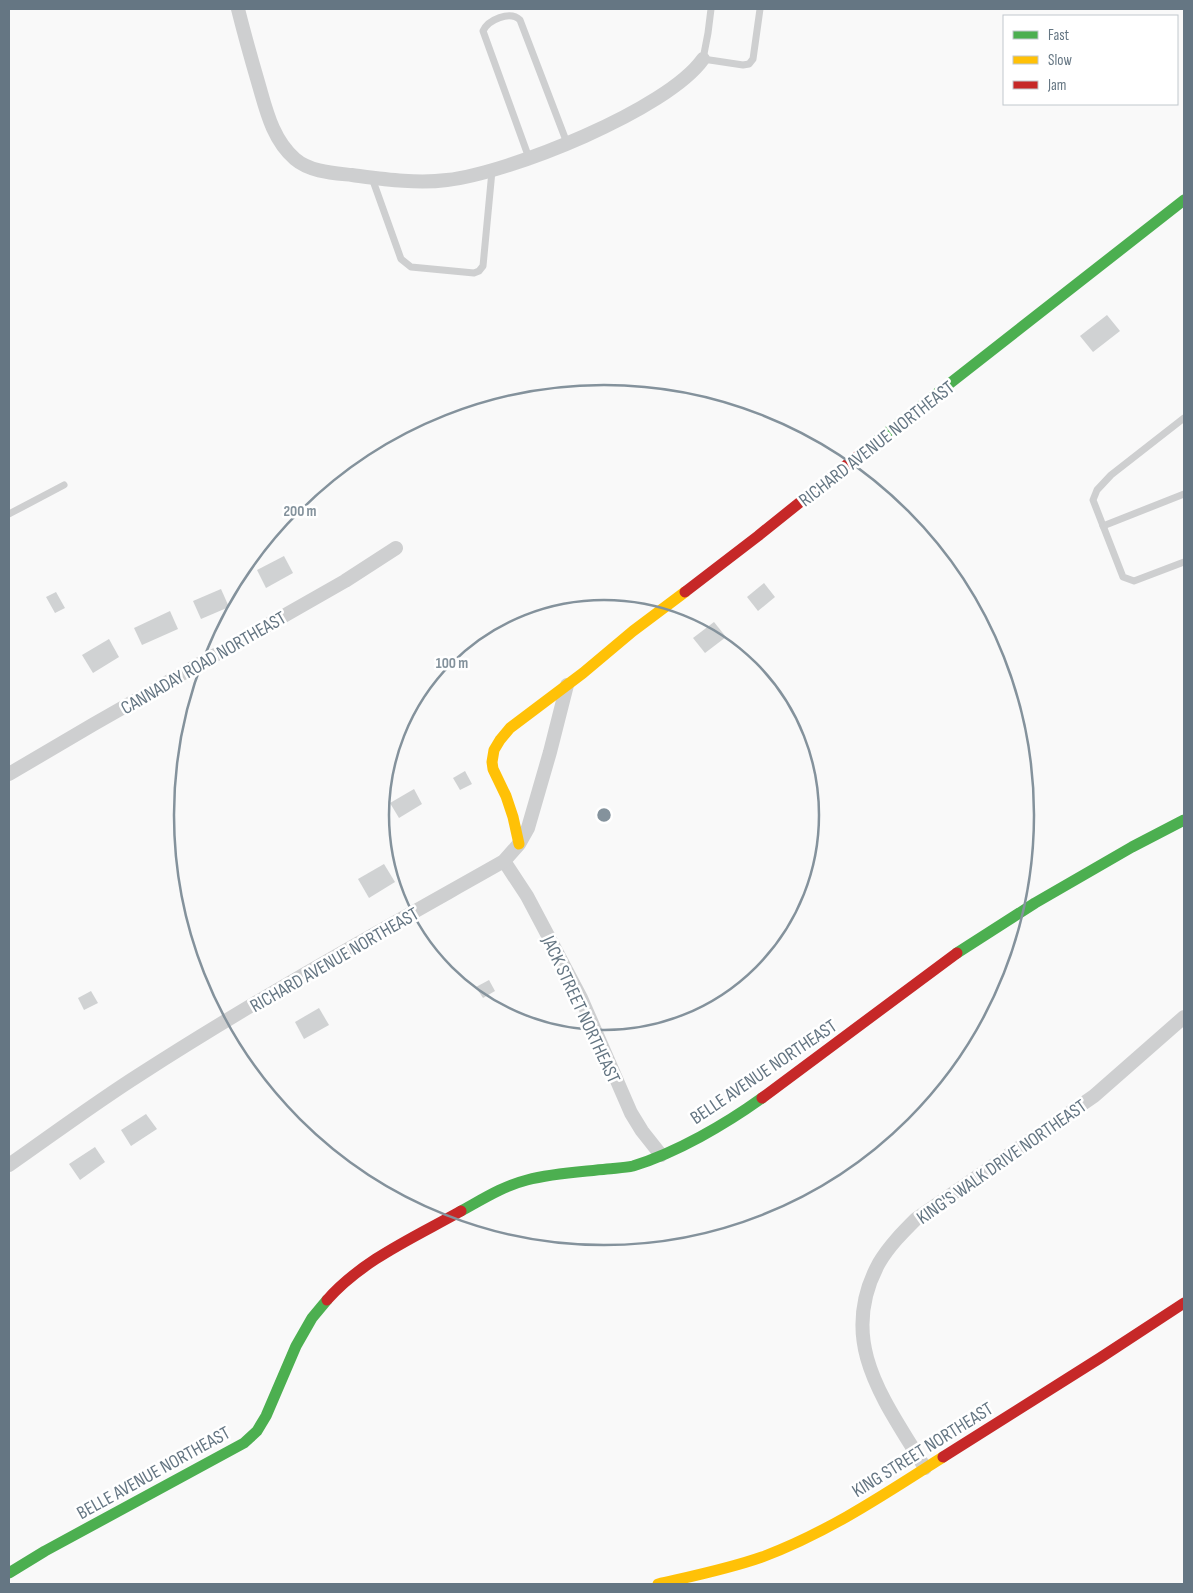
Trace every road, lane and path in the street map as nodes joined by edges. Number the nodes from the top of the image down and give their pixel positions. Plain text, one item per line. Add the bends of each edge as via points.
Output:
1 (238, 9) edge
2 (711, 9) edge
3 (760, 9) edge
4 (702, 59) junction
5 (566, 143) junction
6 (529, 158) junction
7 (492, 171) junction
8 (372, 178) junction
9 (1184, 200) edge
10 (1184, 418) edge
11 (64, 484) dead end
12 (1184, 494) edge
13 (9, 514) edge
14 (1103, 526) junction
15 (396, 548) dead end
16 (1184, 562) edge
17 (567, 685) junction
18 (9, 774) edge
19 (1184, 820) edge
20 (519, 844) junction
21 (504, 860) junction
22 (1184, 1017) edge
23 (661, 1155) junction
24 (9, 1165) edge
25 (1184, 1303) edge
26 (925, 1468) junction
27 (9, 1573) edge
28 (658, 1584) edge

1 - 8 street via 270,122 289,153 296,161 325,172
2 - 4 lane
3 - 4 lane via 753,59 749,64
4 - 5 street via 686,77 654,100
5 - 6 street
5 - 6 lane via 520,20 511,15 489,23 483,32
6 - 7 street
7 - 8 street via 445,180
7 - 8 lane via 483,266 474,273 411,267 404,263
9 - 17 street, RICHARD AVENUE NORTHEAST
10 - 14 lane via 1096,490 1092,500
11 - 13 lane
12 - 14 lane
14 - 16 lane via 1123,577 1134,580
15 - 18 street, CANNADAY ROAD NORTHEAST
17 - 20 street, RICHARD AVENUE NORTHEAST via 528,828
17 - 20 street, RICHARD AVENUE NORTHEAST via 510,728 494,750 493,769 508,803
19 - 23 street, BELLE AVENUE NORTHEAST via 1035,902 960,951 738,1115
20 - 21 street, RICHARD AVENUE NORTHEAST
21 - 23 street, JACK STREET NORTHEAST via 527,896 581,998 631,1113
21 - 24 street, RICHARD AVENUE NORTHEAST via 169,1056
22 - 26 street, KING'S WALK DRIVE NORTHEAST via 1094,1096 916,1219 880,1261 869,1284 862,1311 867,1363 878,1390
23 - 27 street, BELLE AVENUE NORTHEAST via 632,1166 554,1175 500,1189 378,1258 352,1276 312,1318 296,1346 266,1416 244,1443
25 - 26 street, KING STREET NORTHEAST
26 - 28 street, KING STREET NORTHEAST via 841,1519 764,1556

